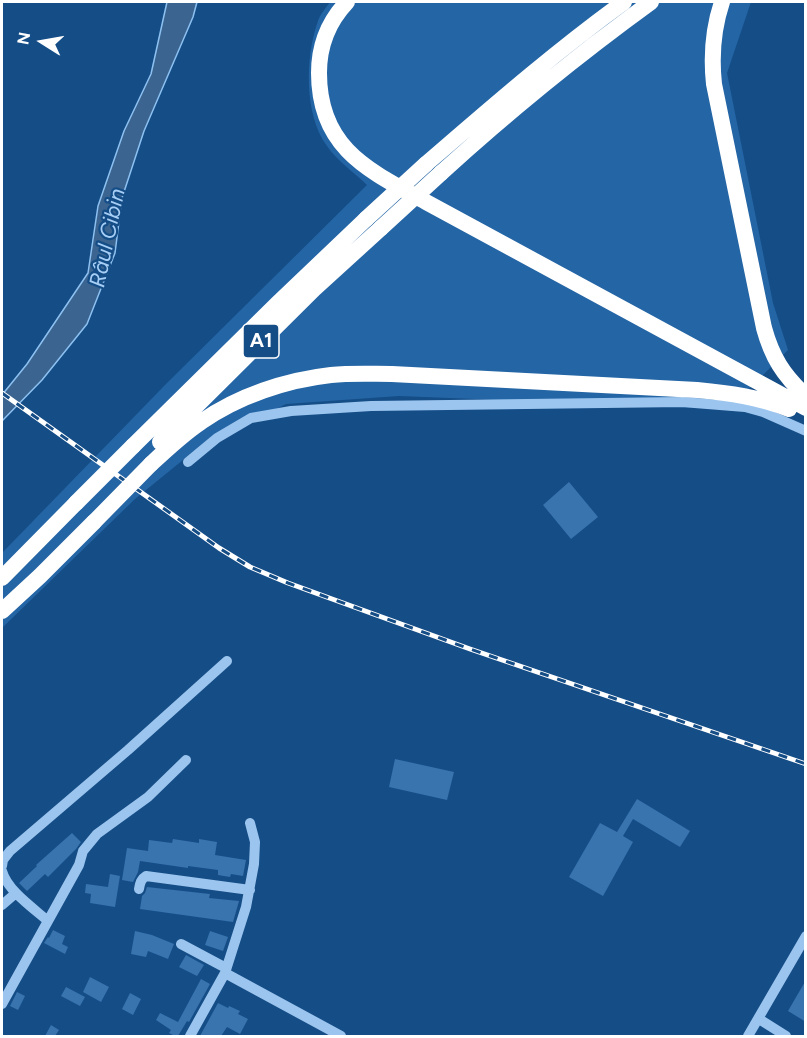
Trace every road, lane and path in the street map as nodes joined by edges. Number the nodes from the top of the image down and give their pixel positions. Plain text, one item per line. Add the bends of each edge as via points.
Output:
1 (347, 2) edge
2 (609, 2) edge
3 (624, 2) edge
4 (651, 2) edge
5 (722, 2) edge
6 (422, 161) junction
7 (806, 396) edge
8 (806, 408) edge
9 (806, 417) edge
10 (806, 431) edge
11 (139, 452) junction
12 (188, 462) dead end
13 (82, 509) junction
14 (2, 567) edge
15 (2, 578) edge
16 (2, 603) edge
17 (2, 611) edge
18 (227, 661) dead end
19 (186, 760) dead end
20 (250, 823) dead end
21 (2, 868) edge
22 (139, 889) dead end
23 (249, 890) junction
24 (16, 893) junction
25 (2, 905) edge
26 (48, 921) junction
27 (806, 936) edge
28 (181, 944) dead end
29 (225, 970) junction
30 (2, 1004) edge
31 (759, 1019) junction
32 (190, 1036) edge
33 (341, 1036) edge
34 (748, 1036) edge
35 (786, 1036) edge

1 - 8 highway via 325,36 319,83 321,101 333,132 360,162 426,202
2 - 6 highway via 518,74
3 - 6 highway, A1
4 - 11 highway, A1, bridge via 441,173
5 - 7 highway via 714,34 714,84 764,328 779,366
6 - 11 highway, A1, bridge via 278,303
9 - 11 highway via 753,398 708,391 392,374 333,375 284,384 235,403 182,436
10 - 12 street via 745,407 682,402 371,406 251,418 217,438
11 - 13 highway, A1, bridge
11 - 13 highway, bridge
13 - 14 highway
13 - 15 highway, A1
13 - 16 highway, A1
13 - 17 highway via 40,576
18 - 21 street via 10,851
19 - 26 street via 148,797 97,834 83,851 80,865
20 - 23 street via 255,842
21 - 24 street via 3,876
22 - 23 street via 146,876
23 - 29 street
24 - 25 street
24 - 26 street
26 - 30 street
27 - 31 street
28 - 29 street
29 - 32 street
29 - 33 street
31 - 34 street
31 - 35 street

